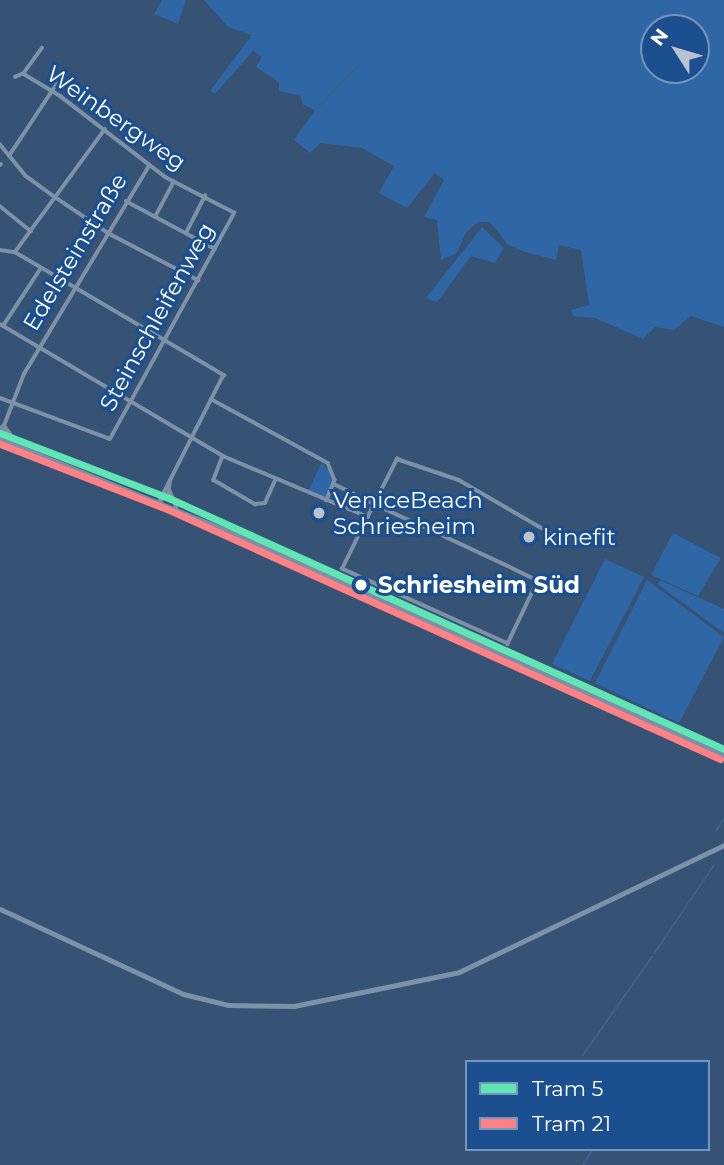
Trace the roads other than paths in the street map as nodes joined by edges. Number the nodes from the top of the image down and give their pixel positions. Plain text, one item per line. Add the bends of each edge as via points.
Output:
1 (42, 48) dead end
2 (23, 74) junction
3 (16, 77) dead end
4 (60, 79) dead end
5 (52, 92) junction
6 (105, 130) junction
7 (0, 144) edge
8 (8, 156) junction
9 (149, 165) junction
10 (174, 182) junction
11 (205, 196) junction
12 (55, 197) junction
13 (125, 201) junction
14 (0, 206) edge
15 (234, 211) joint
16 (155, 217) junction
17 (31, 231) junction
18 (108, 233) junction
19 (186, 233) junction
20 (215, 249) junction
21 (0, 250) edge
22 (15, 252) junction
23 (41, 268) junction
24 (198, 279) junction
25 (74, 289) junction
26 (2, 325) edge
27 (163, 343) junction
28 (38, 349) junction
29 (0, 398) edge
30 (211, 399) junction
31 (11, 402) junction
32 (129, 404) junction
33 (3, 427) junction
34 (0, 438) edge
35 (190, 438) junction
36 (17, 446) junction
37 (223, 456) junction
38 (171, 478) junction
39 (275, 481) junction
40 (334, 484) junction
41 (170, 491) junction
42 (327, 500) junction
43 (160, 501) junction
44 (374, 504) junction
45 (177, 509) junction
46 (368, 517) junction
47 (564, 541) dead end
48 (724, 755) edge
49 (722, 848) edge
50 (0, 909) edge

1 - 2 street
2 - 3 street, Weinbergweg
2 - 5 street, Weinbergweg
4 - 5 street
5 - 6 street, Weinbergweg
5 - 8 street
6 - 9 street, Weinbergweg
6 - 12 street
7 - 8 street
8 - 12 street
9 - 10 street, Weinbergweg
9 - 13 street, Edelsteinstraße
10 - 11 street, Weinbergweg
10 - 16 street
11 - 15 street, Weinbergweg
11 - 19 street
12 - 17 street
12 - 18 street
13 - 16 street
13 - 18 street, Edelsteinstraße
14 - 17 street
15 - 20 street, Steinschleifenweg
16 - 19 street
17 - 22 street
18 - 24 street
18 - 25 street, Edelsteinstraße
19 - 20 street
20 - 24 street, Steinschleifenweg
21 - 22 street
22 - 23 street
23 - 25 street
23 - 26 street
24 - 27 street, Steinschleifenweg
25 - 27 street
25 - 28 street, Edelsteinstraße
26 - 28 street
27 - 30 street via 223,374
27 - 32 street, Steinschleifenweg
28 - 31 street, Edelsteinstraße
28 - 32 street
29 - 31 street
30 - 35 street
30 - 40 street via 328,463
31 - 32 street, Steinschleifenweg via 110,439
31 - 33 street, Edelsteinstraße
32 - 35 street
33 - 34 street, Edelsteinstraße
33 - 36 main road
34 - 36 main road
35 - 37 street
35 - 38 street
36 - 43 main road
37 - 39 street
37 - 39 street via 214,480 256,504 265,503
38 - 41 street
38 - 43 street
39 - 42 street
40 - 42 street
40 - 44 street
41 - 43 street
41 - 45 street
42 - 46 street
43 - 45 main road
44 - 46 street
44 - 46 street via 539,583 508,644 342,569
44 - 47 street via 397,459 459,480
45 - 48 main road
49 - 50 street via 459,972 294,1006 228,1004 183,994

